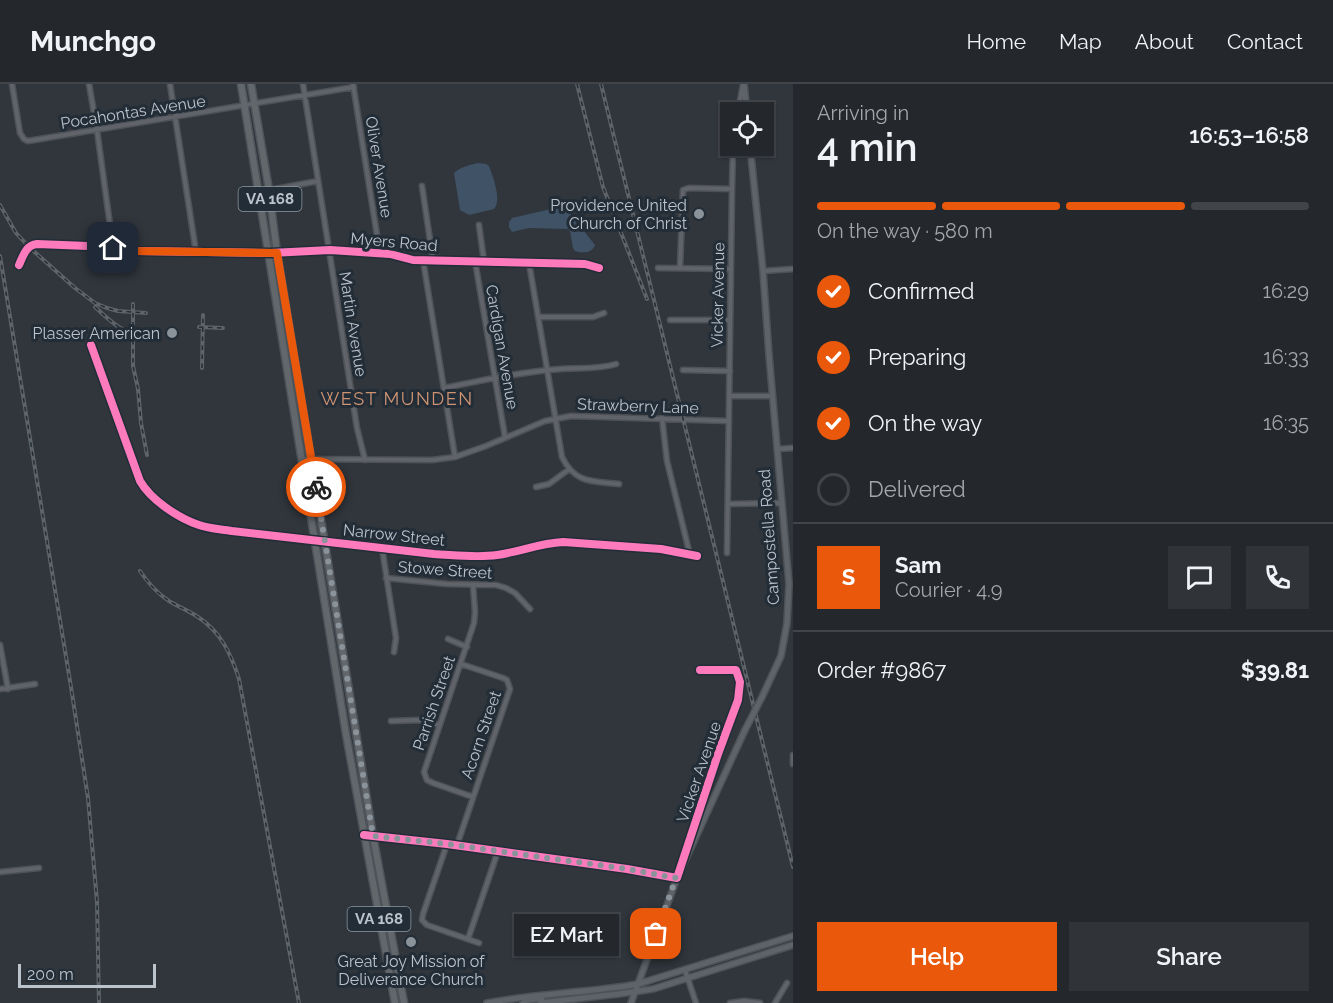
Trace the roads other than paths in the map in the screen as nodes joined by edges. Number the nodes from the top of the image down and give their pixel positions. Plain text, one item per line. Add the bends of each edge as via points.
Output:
1 (12, 84) edge
2 (89, 84) edge
3 (170, 84) edge
4 (241, 84) edge
5 (251, 84) edge
6 (303, 84) edge
7 (743, 84) edge
8 (353, 86) edge
9 (305, 95) junction
10 (740, 102) edge
11 (746, 102) edge
12 (254, 104) junction
13 (245, 106) junction
14 (176, 116) junction
15 (97, 130) junction
16 (734, 156) edge
17 (751, 156) edge
18 (318, 181) junction
19 (422, 186) dead end
20 (732, 189) junction
21 (269, 190) junction
22 (479, 225) dead end
23 (113, 248) junction
24 (330, 250) junction
25 (196, 252) junction
26 (277, 253) junction
27 (269, 254) junction
28 (380, 254) junction
29 (423, 260) junction
30 (433, 260) junction
31 (475, 261) junction
32 (484, 261) junction
33 (529, 263) junction
34 (19, 265) dead end
35 (599, 268) dead end
36 (658, 268) dead end
37 (680, 268) junction
38 (731, 269) junction
39 (793, 269) edge
40 (763, 271) junction
41 (604, 313) dead end
42 (538, 317) junction
43 (670, 320) dead end
44 (730, 320) junction
45 (91, 345) dead end
46 (616, 364) dead end
47 (546, 370) junction
48 (683, 370) dead end
49 (730, 370) junction
50 (495, 378) junction
51 (444, 388) junction
52 (729, 396) junction
53 (772, 396) junction
54 (555, 418) junction
55 (662, 418) junction
56 (729, 421) junction
57 (505, 437) junction
58 (793, 448) edge
59 (777, 449) junction
60 (455, 457) junction
61 (302, 459) junction
62 (312, 460) junction
63 (365, 460) junction
64 (568, 470) junction
65 (619, 484) dead end
66 (536, 487) dead end
67 (782, 503) junction
68 (729, 504) junction
69 (315, 540) junction
70 (324, 541) junction
71 (382, 548) junction
72 (727, 553) dead end
73 (690, 555) junction
74 (697, 556) dead end
75 (386, 578) junction
76 (473, 585) junction
77 (530, 609) dead end
78 (448, 639) dead end
79 (0, 645) edge
80 (466, 647) junction
81 (394, 652) dead end
82 (461, 664) junction
83 (700, 670) dead end
84 (34, 684) dead end
85 (8, 688) junction
86 (0, 689) edge
87 (391, 722) dead end
88 (439, 725) junction
89 (793, 755) edge
90 (793, 764) edge
91 (473, 797) junction
92 (364, 835) junction
93 (373, 836) junction
94 (447, 844) junction
95 (457, 845) junction
96 (498, 851) junction
97 (39, 868) dead end
98 (0, 872) edge
99 (676, 878) junction
100 (793, 936) edge
101 (468, 939) junction
102 (479, 943) dead end
103 (793, 945) edge
104 (685, 970) junction
105 (688, 978) junction
106 (787, 983) dead end
107 (638, 984) junction
108 (635, 992) junction
109 (555, 993) junction
110 (395, 1003) edge
111 (404, 1003) edge
112 (487, 1003) edge
113 (523, 1003) edge
114 (540, 1003) edge
115 (631, 1003) edge
116 (696, 1003) edge
117 (730, 1003) edge
118 (760, 1003) edge
119 (775, 1003) edge

1 - 15 street, Pocahontas Avenue via 24,139
2 - 15 street
3 - 14 street
4 - 13 main road, VA 168
5 - 12 main road, VA 168
6 - 9 street, Martin Avenue
7 - 10 street
7 - 11 main road
8 - 9 street, Pocahontas Avenue
8 - 28 street, Oliver Avenue
9 - 12 street, Pocahontas Avenue
9 - 18 street, Martin Avenue
12 - 13 street, Pocahontas Avenue
12 - 21 main road, VA 168
13 - 14 street, Pocahontas Avenue
13 - 27 main road, VA 168
14 - 15 street, Pocahontas Avenue
14 - 25 street
15 - 23 street
16 - 20 street, Vicker Avenue
17 - 40 main road, Campostella Road
18 - 21 street
18 - 24 street, Martin Avenue
19 - 30 street
20 - 37 street via 683,190
20 - 38 street, Vicker Avenue
21 - 26 main road, VA 168
22 - 32 street
23 - 25 street, Myers Road
23 - 34 street, Myers Road via 33,244
24 - 26 street, Myers Road
24 - 28 street, Myers Road
24 - 63 street, Martin Avenue
25 - 27 street, Myers Road
26 - 27 street, Myers Road
26 - 62 main road, VA 168
27 - 61 main road, VA 168
28 - 29 street, Myers Road
29 - 30 street, Myers Road
29 - 51 street
30 - 31 street, Myers Road
31 - 32 street, Myers Road
31 - 50 street, Cardigan Avenue
32 - 33 street, Myers Road
33 - 35 street, Myers Road
33 - 42 street
36 - 37 street
37 - 38 street
38 - 44 street, Vicker Avenue
39 - 40 street
40 - 53 main road, Campostella Road
41 - 42 street via 593,317
42 - 47 street
43 - 44 street
44 - 49 street, Vicker Avenue
45 - 69 street, Narrow Street via 144,489 199,525
46 - 47 street via 601,369
47 - 50 street
47 - 54 street
48 - 49 street
49 - 52 street, Vicker Avenue
50 - 51 street
50 - 57 street, Cardigan Avenue
51 - 60 street
52 - 53 street
52 - 56 street, Vicker Avenue
53 - 59 main road, Campostella Road
54 - 55 street, Strawberry Lane
54 - 57 street, Strawberry Lane
54 - 64 street
55 - 56 street, Strawberry Lane
55 - 73 street via 667,461
56 - 68 street, Vicker Avenue
57 - 60 street, Strawberry Lane
58 - 59 street
59 - 67 main road, Campostella Road
60 - 63 street, Strawberry Lane
61 - 62 street, Strawberry Lane
61 - 69 main road, VA 168
62 - 63 street, Strawberry Lane
62 - 70 main road, VA 168
64 - 65 street via 585,480
64 - 66 street via 549,484
67 - 68 street
67 - 99 main road, Campostella Road, bridge via 789,584 781,656
68 - 72 street, Vicker Avenue
69 - 70 street, Narrow Street
69 - 92 main road, VA 168
70 - 71 street, Narrow Street
70 - 93 main road, VA 168
71 - 73 street, Narrow Street via 474,556 577,542
71 - 75 street
73 - 74 street, Narrow Street
75 - 76 street, Stowe Street
75 - 81 street via 396,638
76 - 77 street, Stowe Street via 507,588
76 - 80 street, Parrish Street via 476,612
78 - 80 street
79 - 85 street
80 - 82 street, Parrish Street
82 - 88 street, Parrish Street
82 - 91 street, Acorn Street via 510,684
83 - 99 street, Vicker Avenue via 736,670 740,682 738,700
84 - 85 street
85 - 86 street
87 - 88 street via 410,719
88 - 91 street, Parrish Street via 424,776
89 - 90 street
91 - 95 street, Acorn Street
92 - 93 street
92 - 110 main road, VA 168
93 - 94 street
93 - 111 main road, VA 168
94 - 95 street
94 - 101 street via 422,920
95 - 96 street
96 - 99 street
96 - 101 street
97 - 98 street
99 - 107 main road, Campostella Road
100 - 104 main road
101 - 102 street
103 - 105 main road
104 - 105 street
104 - 107 main road
105 - 108 main road
105 - 116 street
106 - 119 street
107 - 108 main road, Campostella Road
107 - 109 main road
108 - 114 main road
108 - 115 main road, Campostella Road
109 - 112 main road
109 - 113 main road
117 - 118 street

